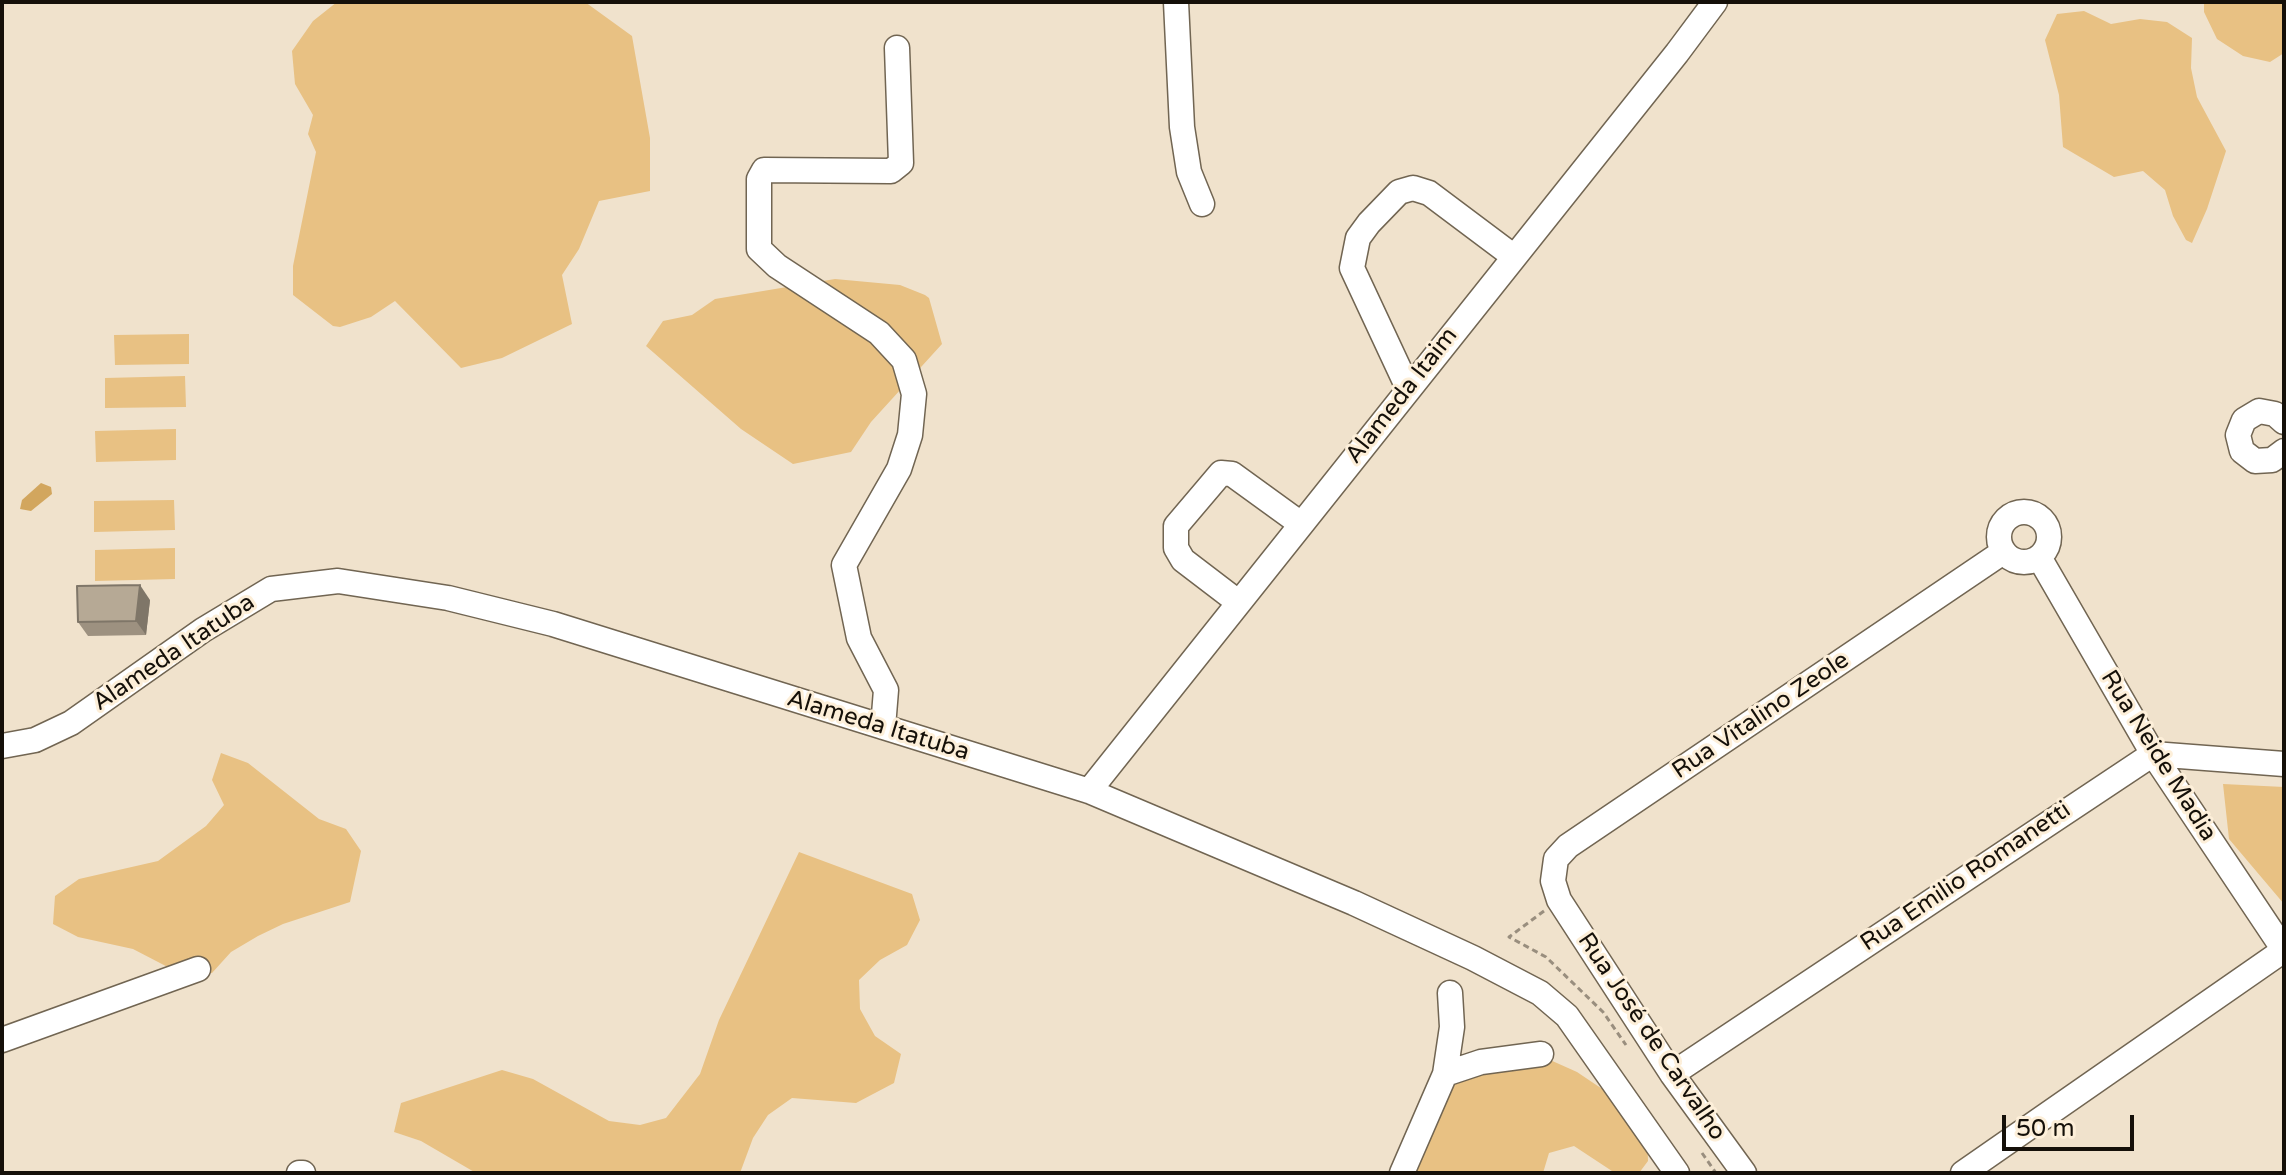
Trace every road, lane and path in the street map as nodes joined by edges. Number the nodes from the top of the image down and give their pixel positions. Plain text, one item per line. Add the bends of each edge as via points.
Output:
1 (1176, 2) edge
2 (1715, 2) edge
3 (897, 48) dead end
4 (1202, 204) dead end
5 (1513, 256) junction
6 (1408, 388) junction
7 (2284, 422) edge
8 (2282, 457) edge
9 (1301, 524) junction
10 (2003, 552) junction
11 (2039, 557) junction
12 (1238, 602) junction
13 (883, 727) junction
14 (2, 746) edge
15 (2153, 754) junction
16 (2284, 764) edge
17 (1089, 791) junction
18 (1559, 900) junction
19 (2284, 950) edge
20 (198, 969) dead end
21 (1450, 993) dead end
22 (2, 1040) edge
23 (1627, 1047) dead end
24 (1541, 1054) dead end
25 (1445, 1074) junction
26 (1672, 1074) junction
27 (1700, 1150) dead end
28 (1402, 1173) edge
29 (1677, 1173) edge
30 (1716, 1173) edge
31 (1744, 1173) edge
32 (1963, 1173) edge

1 - 4 street via 1182,127 1189,172
2 - 5 street, Alameda Itaim
3 - 13 street via 901,163 891,171 764,170 759,179 759,249 879,333 904,360 914,394 910,435 899,469 844,565 859,638 886,690
5 - 6 street, Alameda Itaim
5 - 6 street via 1429,193 1413,188 1399,192 1369,223 1358,238 1352,268
6 - 9 street, Alameda Itaim
7 - 8 street via 2259,411 2244,420 2238,435 2242,451 2255,461
9 - 12 street, Alameda Itaim
9 - 12 street via 1232,474 1221,473 1176,526 1176,548 1183,560
10 - 11 street via 2015,562
10 - 11 street via 2000,527 2011,515 2028,512 2047,527 2048,543
10 - 18 street, Rua Vitalino Zeole via 1568,846 1556,859 1553,873
11 - 15 street, Rua Neide Madia
12 - 17 street, Alameda Itaim
13 - 14 street, Alameda Itatuba via 553,624 448,598 338,581 271,589 71,723 35,740
13 - 17 street, Alameda Itatuba
15 - 16 street
15 - 19 street, Rua Neide Madia
15 - 26 street, Rua Emilio Romanetti
17 - 29 street, Alameda Itatuba via 1354,903 1540,993 1589,1044
18 - 23 path via 1509,937 1546,957 1603,1012
18 - 26 street, Rua José de Carvalho
19 - 32 street
20 - 22 street
21 - 25 street via 1452,1027
24 - 25 street via 1481,1062
25 - 28 street
26 - 31 street, Rua José de Carvalho
27 - 30 path

